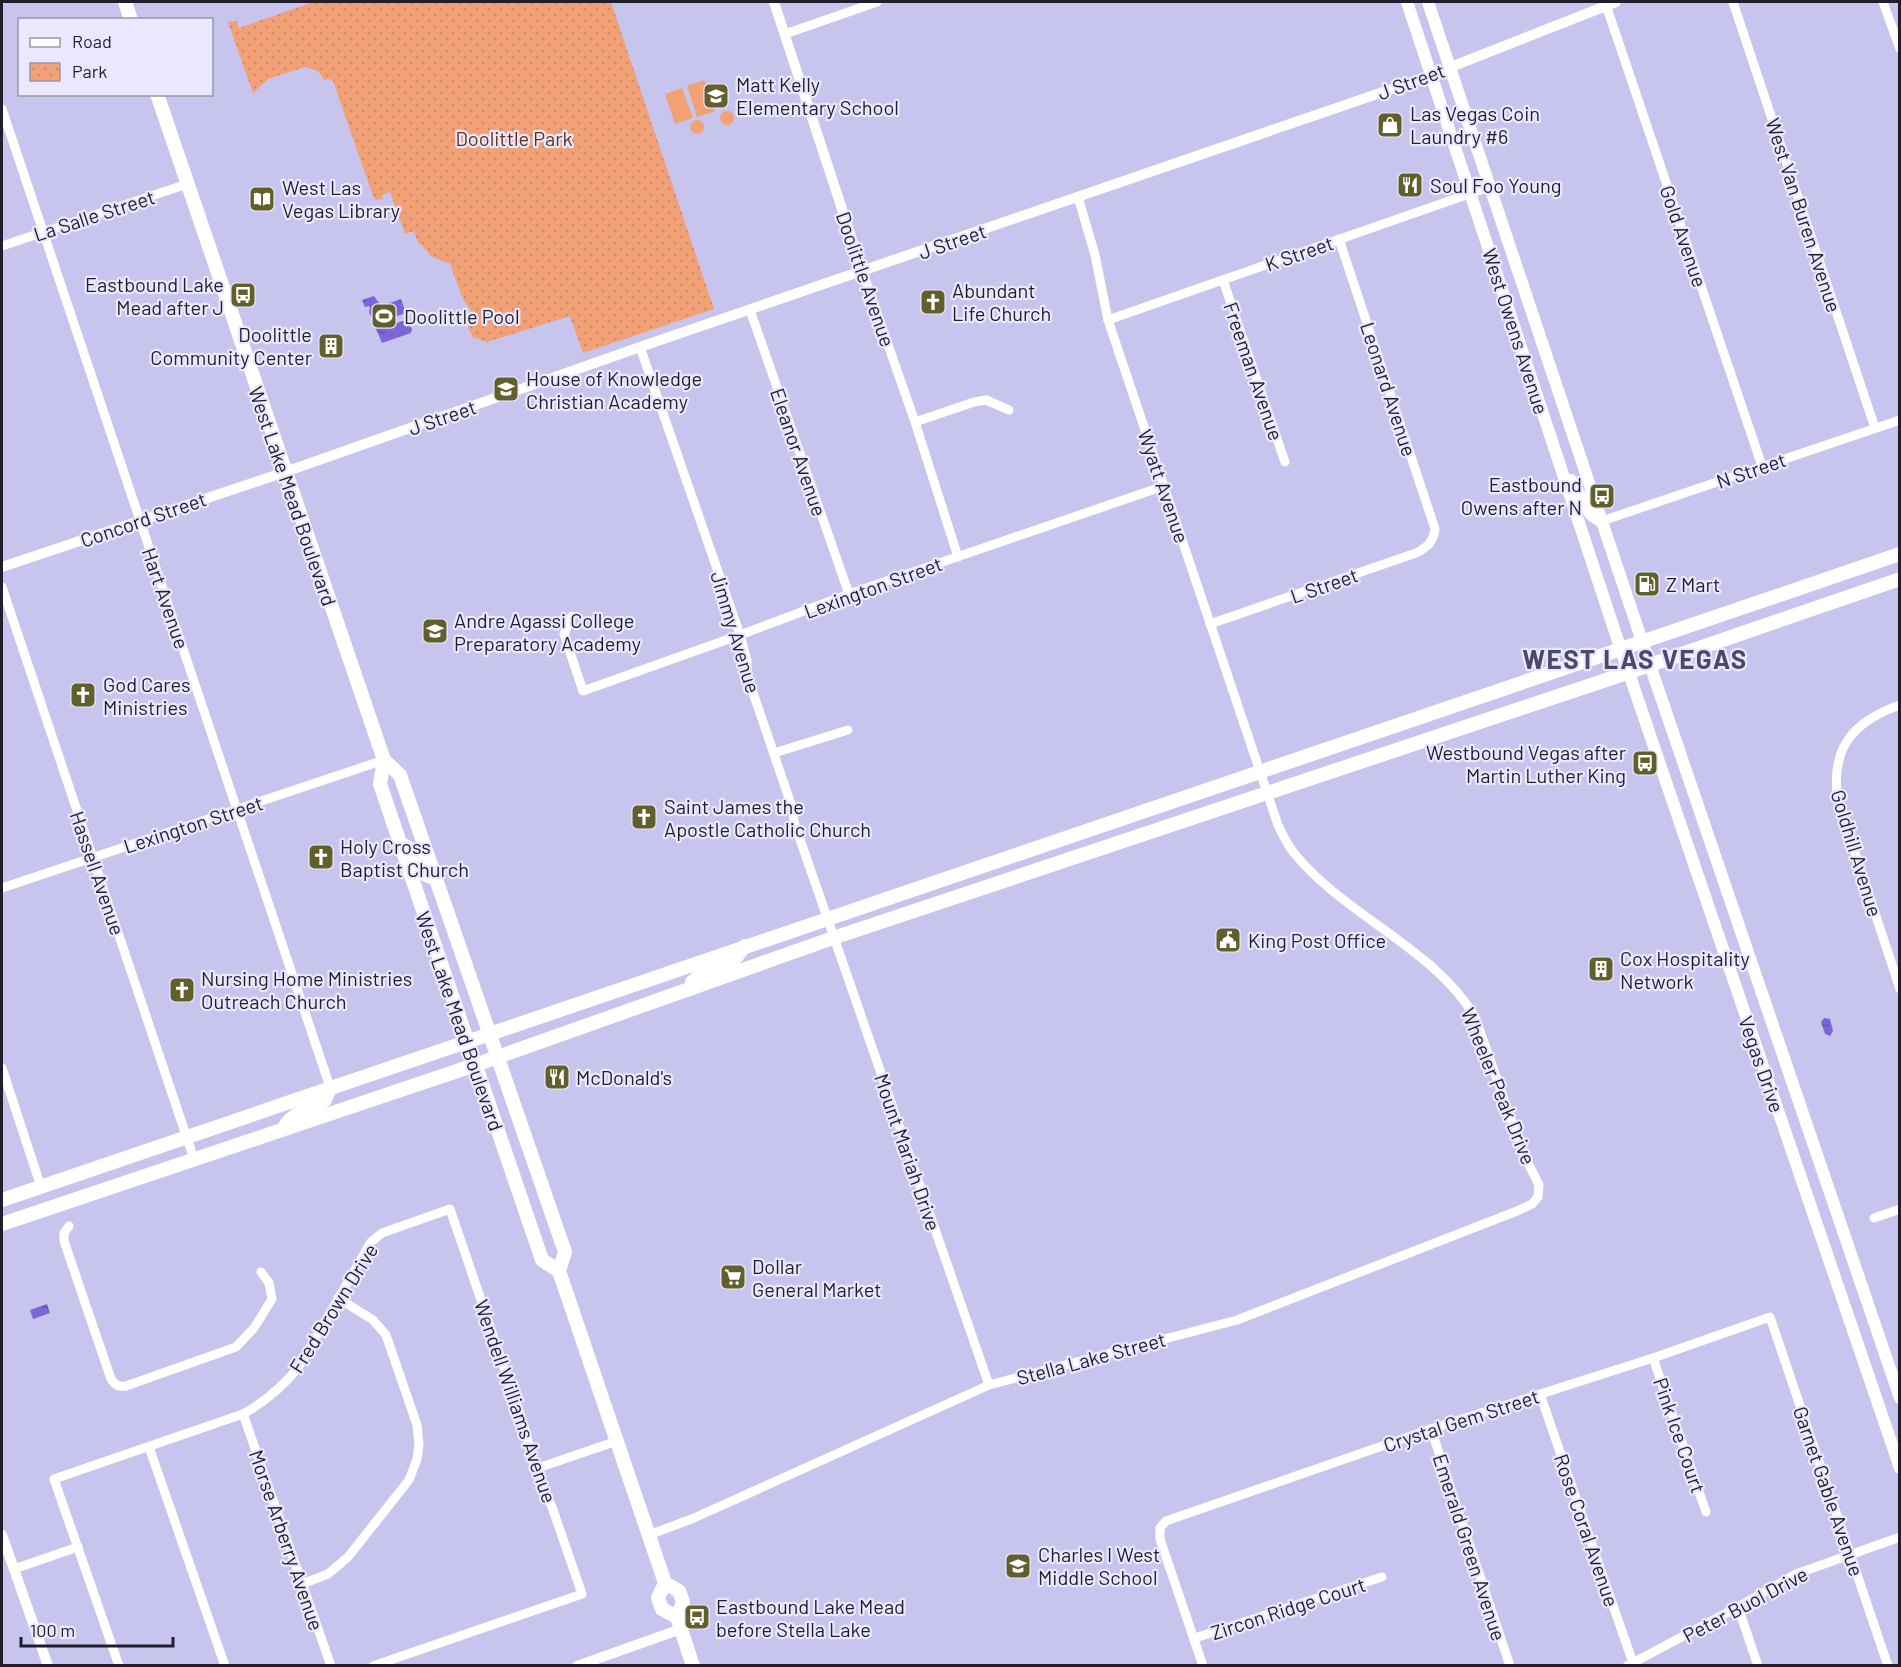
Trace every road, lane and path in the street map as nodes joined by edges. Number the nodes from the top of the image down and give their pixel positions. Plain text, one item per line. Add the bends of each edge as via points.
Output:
1 (125, 2) edge
2 (774, 2) edge
3 (877, 2) edge
4 (1407, 2) edge
5 (1428, 2) edge
6 (1733, 2) edge
7 (1883, 2) edge
8 (1611, 3) edge
9 (130, 18) edge
10 (785, 34) junction
11 (1899, 49) edge
12 (1450, 67) junction
13 (1431, 75) junction
14 (158, 96) edge
15 (2, 108) edge
16 (187, 184) junction
17 (1489, 187) junction
18 (1470, 194) junction
19 (1078, 197) junction
20 (43, 232) junction
21 (1339, 239) junction
22 (2, 246) edge
23 (862, 270) junction
24 (1223, 280) junction
25 (750, 310) junction
26 (1108, 320) junction
27 (1543, 346) junction
28 (640, 347) junction
29 (1523, 353) junction
30 (1009, 411) dead end
31 (1899, 420) edge
32 (915, 422) junction
33 (1875, 428) junction
34 (1285, 462) dead end
35 (1560, 464) junction
36 (1762, 466) junction
37 (285, 472) junction
38 (1164, 486) junction
39 (140, 520) junction
40 (1602, 521) junction
41 (1433, 540) joint
42 (1899, 555) edge
43 (958, 557) junction
44 (2, 567) edge
45 (1899, 579) edge
46 (2, 587) edge
47 (849, 594) junction
48 (572, 616) dead end
49 (1210, 624) junction
50 (740, 635) junction
51 (1646, 654) junction
52 (1625, 661) junction
53 (1899, 705) edge
54 (848, 730) dead end
55 (774, 753) junction
56 (384, 760) junction
57 (1259, 772) junction
58 (1266, 793) junction
59 (237, 809) junction
60 (400, 843) junction
61 (92, 858) junction
62 (435, 878) junction
63 (2, 888) edge
64 (826, 918) junction
65 (833, 938) junction
66 (745, 946) junction
67 (691, 989) junction
68 (1899, 989) edge
69 (489, 1033) junction
70 (467, 1041) junction
71 (497, 1058) junction
72 (475, 1065) junction
73 (2, 1068) edge
74 (330, 1087) junction
75 (282, 1129) junction
76 (187, 1137) junction
77 (1813, 1145) junction
78 (1792, 1153) junction
79 (194, 1159) junction
80 (41, 1186) junction
81 (1538, 1197) joint
82 (2, 1200) edge
83 (450, 1209) joint
84 (1899, 1209) edge
85 (1874, 1218) dead end
86 (2, 1224) edge
87 (69, 1226) dead end
88 (560, 1271) junction
89 (261, 1272) dead end
90 (338, 1298) junction
91 (1770, 1317) joint
92 (1653, 1358) junction
93 (989, 1385) junction
94 (1540, 1394) junction
95 (1899, 1398) edge
96 (243, 1414) junction
97 (1431, 1429) junction
98 (617, 1441) junction
99 (149, 1446) junction
100 (1899, 1468) edge
101 (535, 1469) junction
102 (1706, 1512) dead end
103 (2, 1535) edge
104 (649, 1535) junction
105 (1899, 1537) edge
106 (78, 1547) junction
107 (1850, 1554) junction
108 (14, 1569) junction
109 (1382, 1577) dead end
110 (302, 1584) junction
111 (1738, 1607) junction
112 (679, 1623) junction
113 (1195, 1638) junction
114 (1631, 1664) edge
115 (48, 1665) edge
116 (119, 1665) edge
117 (225, 1665) edge
118 (331, 1665) edge
119 (373, 1665) edge
120 (577, 1665) edge
121 (693, 1665) edge
122 (1203, 1665) edge
123 (1510, 1665) edge
124 (1758, 1665) edge
125 (1888, 1665) edge

1 - 9 main road
2 - 10 street, Doolittle Avenue
3 - 10 street
4 - 13 main road, West Owens Avenue
5 - 12 main road, West Owens Avenue
6 - 33 street, West Van Buren Avenue
7 - 11 street
8 - 12 street, J Street
8 - 36 street, Gold Avenue
10 - 23 street, Doolittle Avenue
12 - 13 street, J Street
12 - 17 main road, West Owens Avenue
13 - 18 main road, West Owens Avenue
13 - 19 street, J Street
14 - 16 main road, West Lake Mead Boulevard
15 - 20 street, Hart Avenue
16 - 20 street, La Salle Street
16 - 37 main road, West Lake Mead Boulevard
17 - 18 street, K Street
17 - 27 main road, West Owens Avenue
18 - 21 street, K Street
18 - 29 main road, West Owens Avenue
19 - 23 street, J Street
19 - 26 street, Wyatt Avenue
20 - 22 street, La Salle Street
20 - 39 street, Hart Avenue
21 - 24 street, K Street
21 - 41 street, Leonard Avenue via 1435,529
23 - 25 street, J Street
23 - 32 street, Doolittle Avenue
24 - 26 street, K Street
24 - 34 street, Freeman Avenue
25 - 28 street, J Street
25 - 47 street, Eleanor Avenue
26 - 38 street, Wyatt Avenue
27 - 29 main road
27 - 40 main road, West Owens Avenue
28 - 37 street, J Street
28 - 50 street, Jimmy Avenue
29 - 35 main road, West Owens Avenue
30 - 32 street via 986,400
31 - 33 street, N Street
32 - 43 street, Doolittle Avenue
33 - 36 street, N Street
35 - 40 main road via 1587,512
35 - 52 main road, West Owens Avenue
36 - 40 street, N Street
37 - 39 street, Concord Street
37 - 56 main road, West Lake Mead Boulevard
38 - 43 street, Lexington Street
38 - 49 street, Wyatt Avenue
39 - 44 street, Concord Street
39 - 59 street, Hart Avenue
40 - 51 main road, West Owens Avenue
41 - 49 street, L Street via 1416,553
42 - 51 main road
43 - 47 street, Lexington Street
45 - 51 main road
46 - 61 street, Hassell Avenue
47 - 50 street, Lexington Street
48 - 50 street, Lexington Street via 564,634 583,691
49 - 57 street, Wyatt Avenue
50 - 55 street, Jimmy Avenue via 747,675
51 - 52 main road
51 - 52 main road
51 - 77 main road, Vegas Drive
52 - 57 main road
52 - 58 main road
52 - 78 main road, Vegas Drive
53 - 68 street, Goldhill Avenue via 1881,711 1848,738 1835,782
54 - 55 street
55 - 64 street, Jimmy Avenue
56 - 59 street, Lexington Street
56 - 60 main road, West Lake Mead Boulevard via 380,784
56 - 62 main road, West Lake Mead Boulevard via 400,775
57 - 58 street, Wheeler Peak Drive
57 - 64 main road
58 - 65 main road
58 - 81 street, Wheeler Peak Drive via 1292,852 1312,874 1445,978 1465,1000 1539,1185
59 - 61 street, Lexington Street
59 - 74 street, Hart Avenue
60 - 62 main road via 415,852 422,873
60 - 70 main road, West Lake Mead Boulevard
61 - 63 street, Lexington Street
61 - 76 street, Hassell Avenue
62 - 69 main road, West Lake Mead Boulevard
64 - 65 street, Mount Mariah Drive
64 - 66 main road
65 - 67 main road
65 - 93 street, Mount Mariah Drive
66 - 67 main road via 734,960 702,974 692,982
66 - 69 main road
67 - 71 main road
69 - 70 main road
69 - 71 main road, West Lake Mead Boulevard
70 - 72 main road, West Lake Mead Boulevard
70 - 74 main road
71 - 72 main road
71 - 88 main road, West Lake Mead Boulevard via 565,1252
72 - 75 main road
72 - 88 main road, West Lake Mead Boulevard via 542,1260
73 - 80 street
74 - 75 main road via 326,1100 295,1115
74 - 76 main road
75 - 79 main road
76 - 79 street, Hassell Avenue
76 - 80 main road
77 - 78 main road
77 - 95 main road, Vegas Drive
78 - 100 main road, Vegas Drive
79 - 86 main road
80 - 82 main road
81 - 93 street, Stella Lake Street via 1532,1204 1237,1320
83 - 90 street, Fred Brown Drive via 382,1233 371,1242
83 - 101 street, Wendell Williams Avenue
84 - 85 street
87 - 89 street via 64,1241 111,1378 120,1386 236,1347 272,1299 269,1283
88 - 98 main road, West Lake Mead Boulevard
90 - 96 street, Fred Brown Drive via 285,1384
90 - 110 street via 373,1320 386,1335 417,1425 419,1445 409,1480 348,1557 327,1574
91 - 92 street, Crystal Gem Street
91 - 107 street, Garnet Gable Avenue
92 - 94 street, Crystal Gem Street
92 - 102 street, Pink Ice Court
93 - 104 street, Stella Lake Street
94 - 97 street, Crystal Gem Street
94 - 114 street, Rose Coral Avenue
96 - 99 street, Fred Brown Drive
96 - 110 street, Morse Arberry Avenue
97 - 113 street, Crystal Gem Street via 1162,1525 1159,1532
97 - 123 street, Emerald Green Avenue
98 - 101 street
98 - 104 main road, West Lake Mead Boulevard
99 - 106 street, Fred Brown Drive via 54,1479
99 - 117 street
101 - 119 street, Wendell Williams Avenue via 582,1594
103 - 108 street
104 - 112 main road, West Lake Mead Boulevard via 665,1583 658,1598 662,1609
105 - 107 street, Peter Buol Drive
106 - 108 street
106 - 116 street
107 - 111 street, Peter Buol Drive via 1796,1574
107 - 125 street, Garnet Gable Avenue
108 - 115 street
109 - 113 street, Zircon Ridge Court
110 - 118 street, Morse Arberry Avenue
111 - 114 street, Peter Buol Drive
111 - 124 street
112 - 120 street
112 - 121 main road, West Lake Mead Boulevard
113 - 122 street

